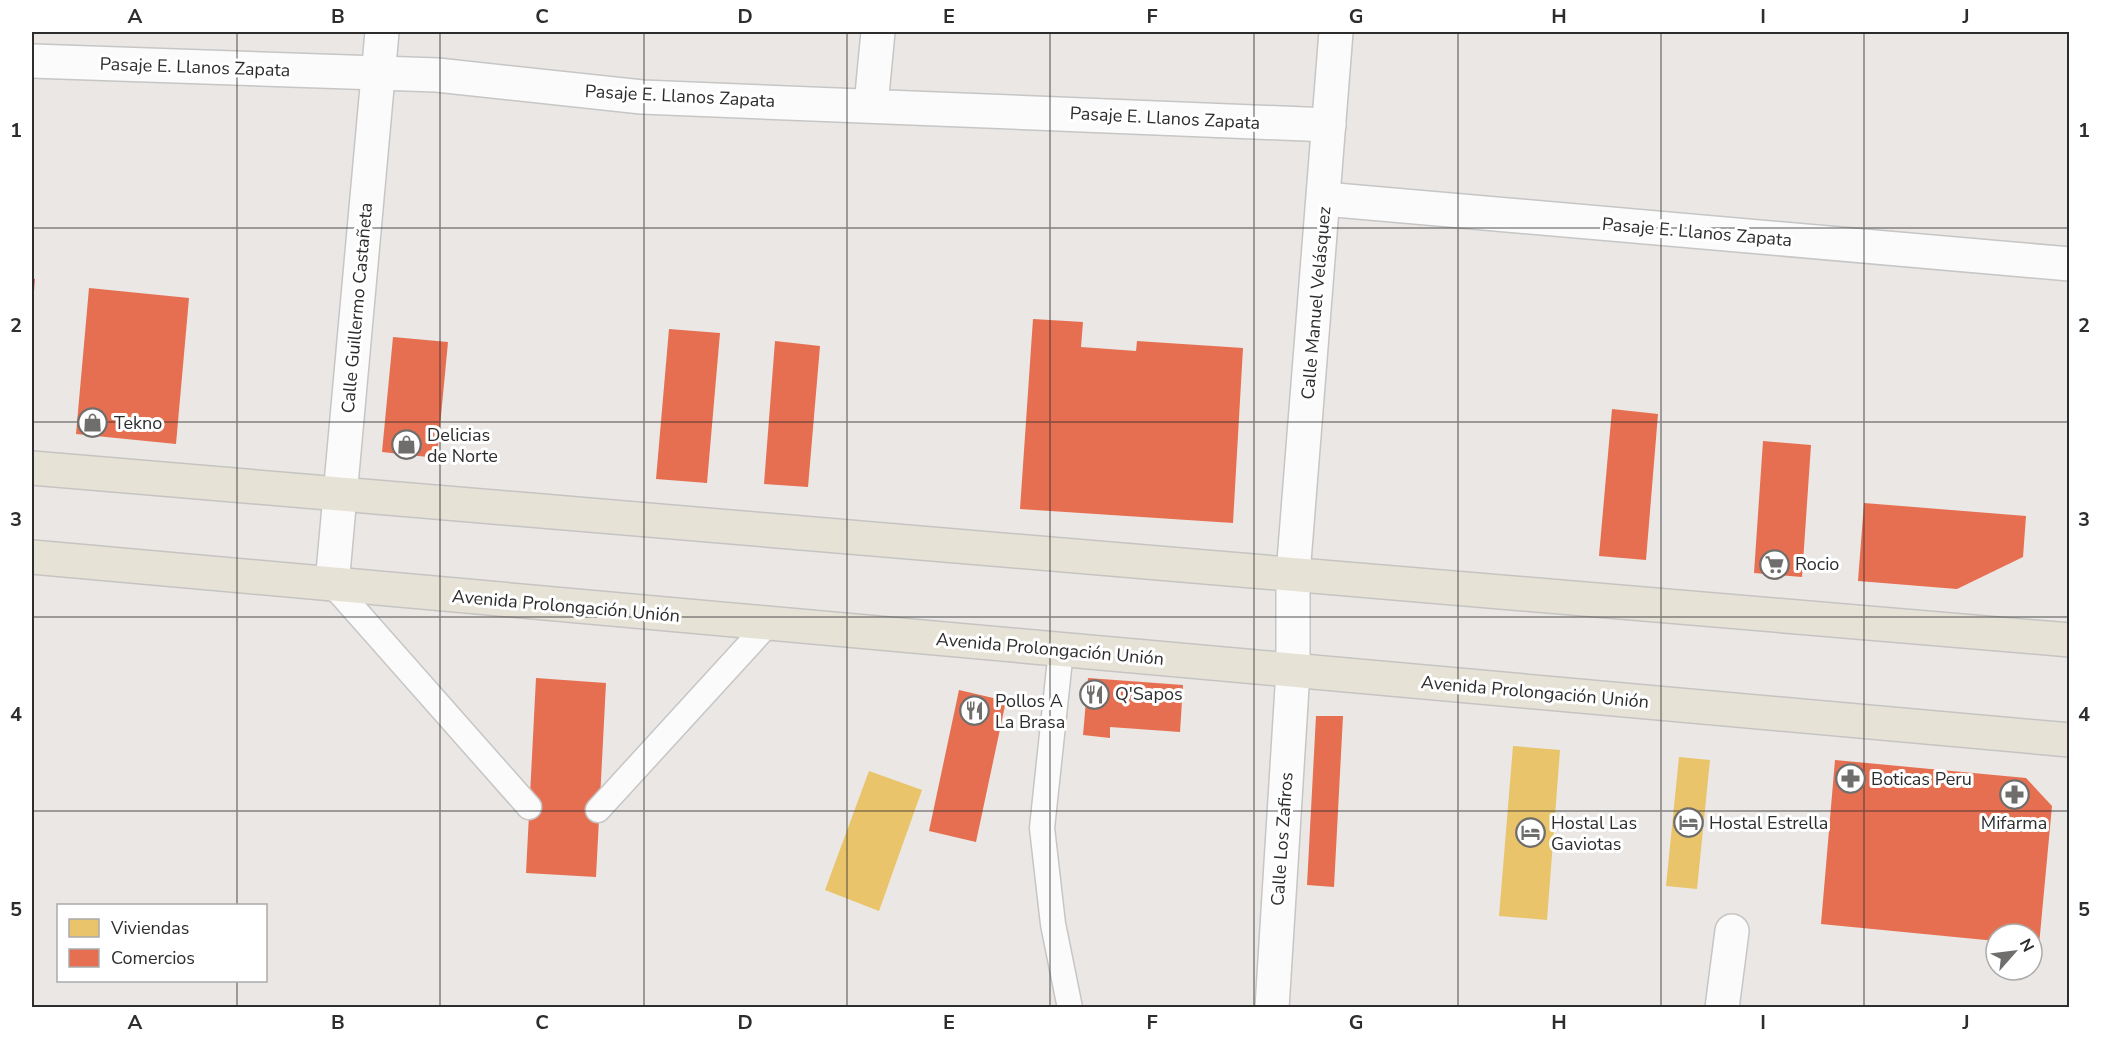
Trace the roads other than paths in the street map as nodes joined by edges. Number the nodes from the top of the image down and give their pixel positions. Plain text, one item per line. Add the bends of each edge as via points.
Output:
1 (382, 32) edge
2 (878, 32) edge
3 (1336, 32) edge
4 (32, 61) edge
5 (379, 74) junction
6 (871, 105) junction
7 (1329, 125) junction
8 (1324, 199) junction
9 (2070, 264) edge
10 (32, 468) edge
11 (339, 494) junction
12 (32, 558) edge
13 (1293, 574) junction
14 (332, 584) junction
15 (768, 624) junction
16 (2070, 640) edge
17 (1061, 650) junction
18 (1293, 671) junction
19 (2070, 740) edge
20 (529, 807) dead end
21 (598, 810) dead end
22 (1732, 931) dead end
23 (1070, 1008) edge
24 (1272, 1008) edge
25 (1722, 1008) edge

1 - 5 street, Calle Guillermo Castañeta
2 - 6 street
3 - 7 street, Calle Manuel Velásquez
4 - 5 street, Pasaje E. Llanos Zapata
5 - 6 street, Pasaje E. Llanos Zapata via 437,75 642,97
5 - 11 street, Calle Guillermo Castañeta
6 - 7 street, Pasaje E. Llanos Zapata
7 - 8 street, Calle Manuel Velásquez
8 - 9 street, Pasaje E. Llanos Zapata
8 - 13 street, Calle Manuel Velásquez
10 - 11 main road
11 - 13 main road
11 - 14 street, Calle Guillermo Castañeta
12 - 14 main road, Avenida Prolongación Unión
13 - 16 main road
13 - 18 street, Calle Manuel Velásquez
14 - 15 main road, Avenida Prolongación Unión
14 - 20 lane
15 - 17 main road, Avenida Prolongación Unión
15 - 21 lane
17 - 18 main road, Avenida Prolongación Unión
17 - 23 lane via 1042,828 1053,924
18 - 19 main road, Avenida Prolongación Unión
18 - 24 street, Calle Los Zafiros
22 - 25 street

